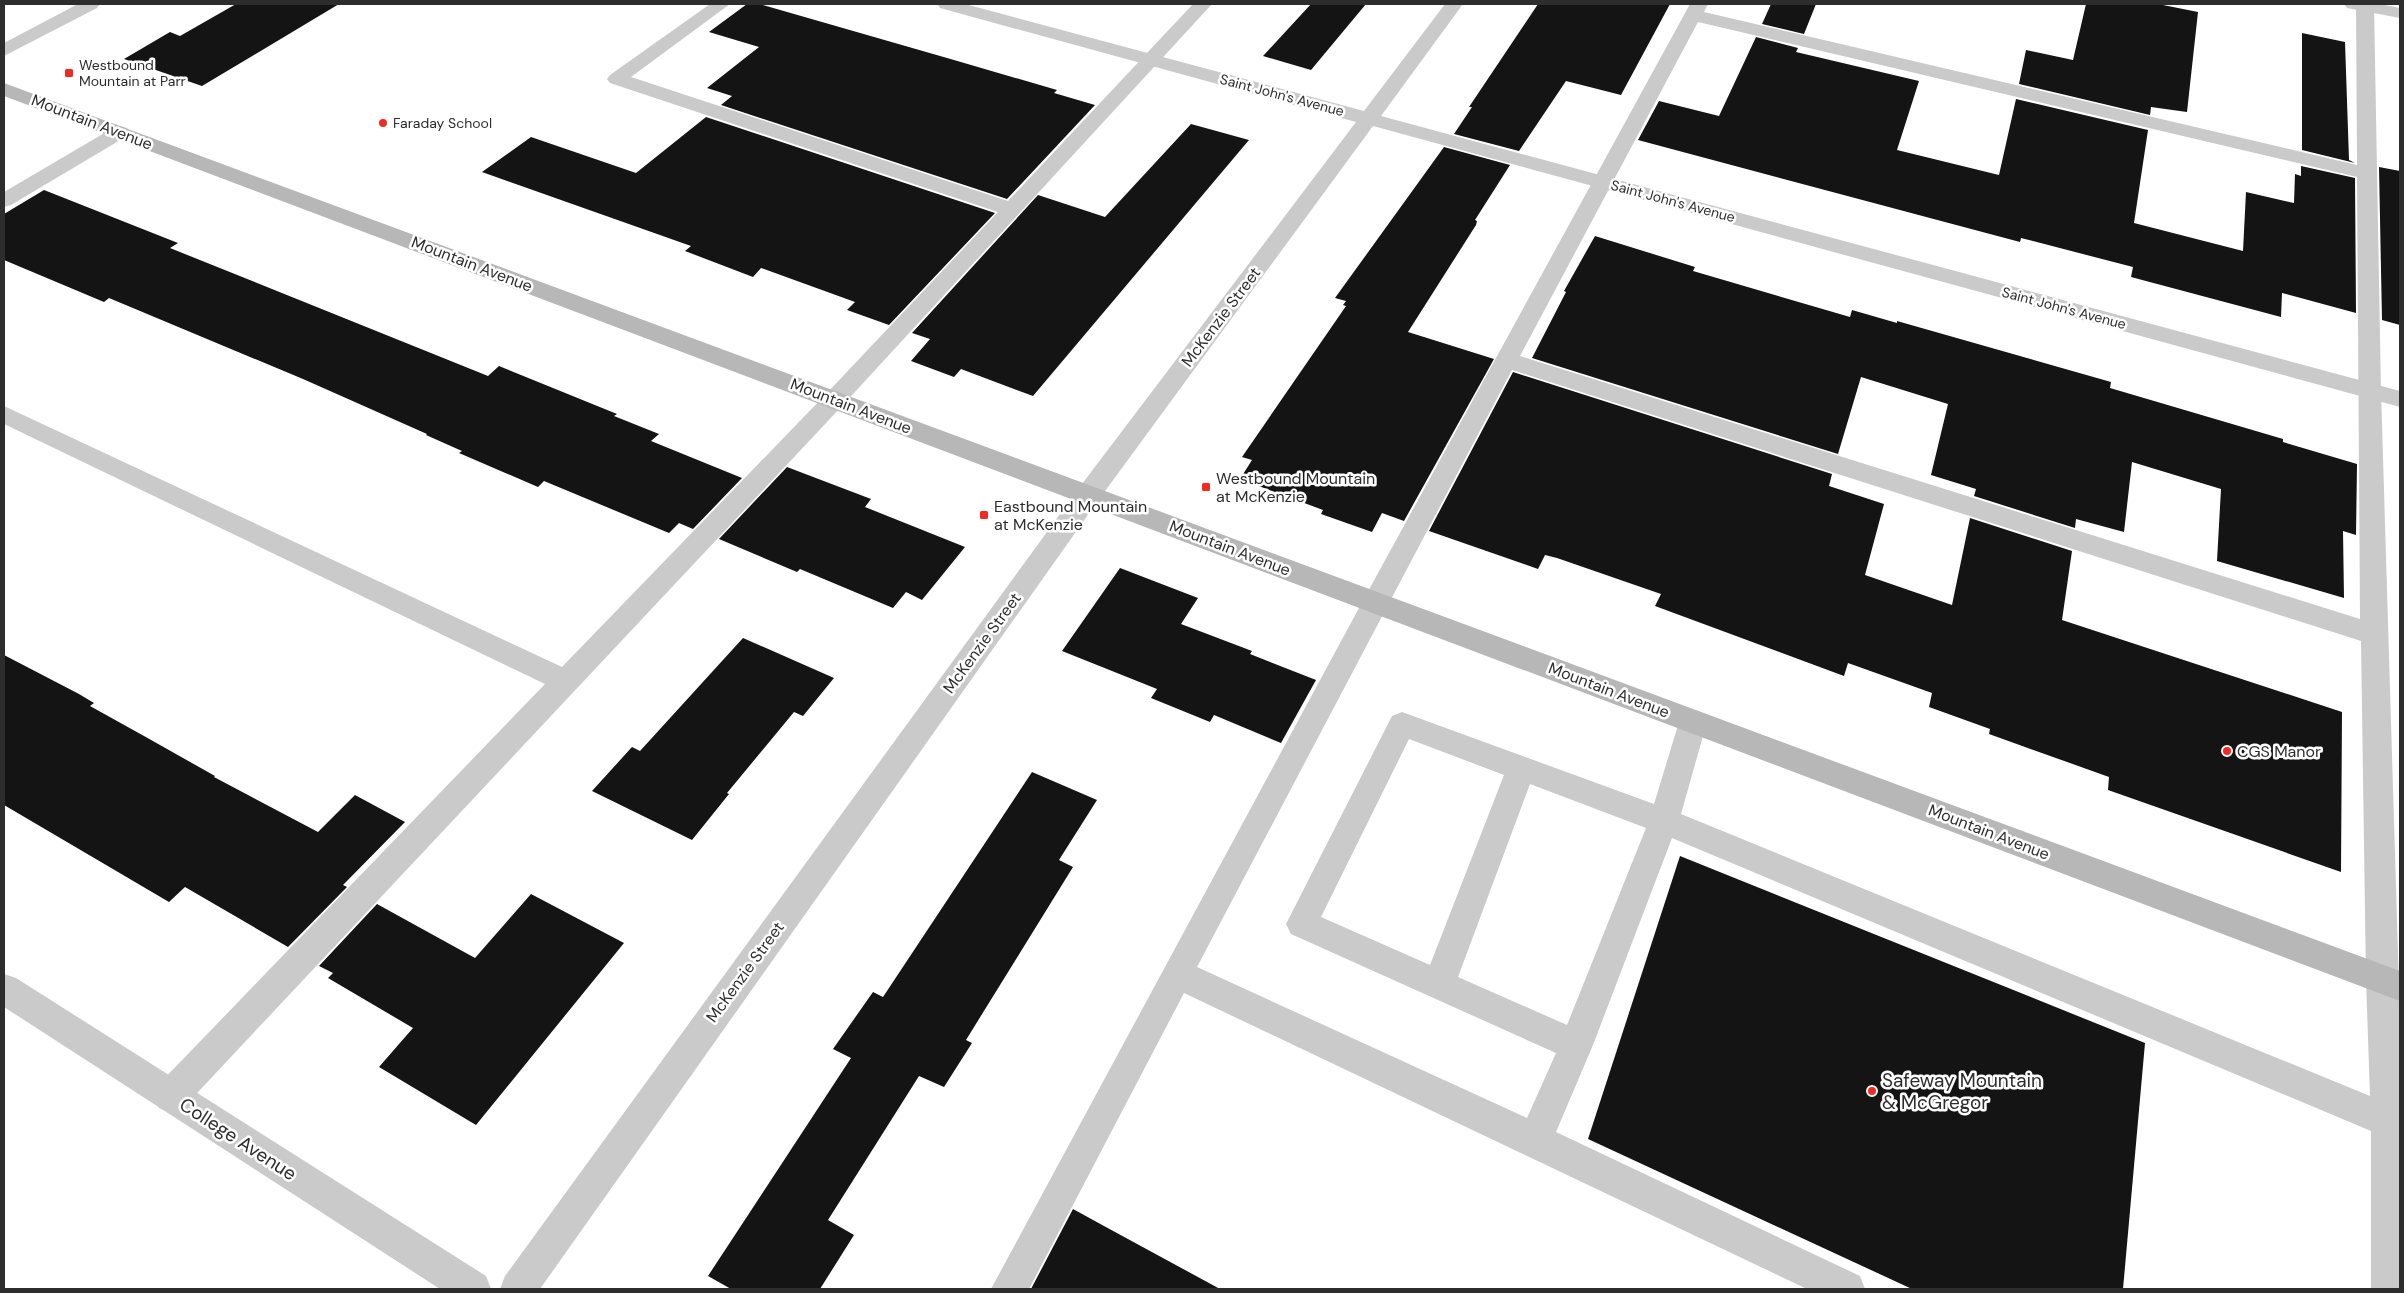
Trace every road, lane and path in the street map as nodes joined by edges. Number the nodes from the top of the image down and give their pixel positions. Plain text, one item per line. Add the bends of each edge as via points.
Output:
1 (91, 4) edge
2 (722, 4) edge
3 (946, 4) edge
4 (1204, 4) edge
5 (1454, 4) edge
6 (2361, 5) edge
7 (1696, 9) edge
8 (2400, 14) edge
9 (4, 50) edge
10 (1150, 59) junction
11 (4, 89) edge
12 (1370, 118) junction
13 (120, 132) junction
14 (2366, 173) junction
15 (1602, 182) junction
16 (4, 201) edge
17 (1011, 209) junction
18 (1506, 360) junction
19 (2369, 391) junction
20 (2400, 399) edge
21 (834, 400) junction
22 (4, 414) edge
23 (1088, 495) junction
24 (1375, 602) junction
25 (2374, 634) junction
26 (566, 681) junction
27 (1694, 722) junction
28 (1522, 767) junction
29 (1664, 821) junction
30 (1178, 974) junction
31 (2391, 983) edge
32 (1438, 984) junction
33 (4, 989) edge
34 (1576, 1045) junction
35 (171, 1096) junction
36 (2394, 1124) edge
37 (1536, 1140) junction
38 (473, 1289) edge
39 (518, 1289) edge
40 (1009, 1289) edge
41 (1847, 1289) edge
42 (2390, 1289) edge

1 - 9 street
2 - 17 street via 617,79
3 - 10 street, Saint John's Avenue
4 - 10 street
5 - 12 street, McKenzie Street
6 - 8 street
6 - 14 street
7 - 14 street
7 - 15 street
10 - 12 street, Saint John's Avenue
10 - 17 street
11 - 13 main road, Mountain Avenue
12 - 15 street, Saint John's Avenue
12 - 23 street, McKenzie Street
13 - 16 street
13 - 21 main road, Mountain Avenue
14 - 19 street
15 - 18 street
15 - 19 street, Saint John's Avenue
17 - 21 street
18 - 24 street
18 - 25 street
19 - 20 street, Saint John's Avenue
19 - 25 street
21 - 23 main road, Mountain Avenue
21 - 26 street
22 - 26 street
23 - 24 main road, Mountain Avenue
23 - 39 street, McKenzie Street
24 - 27 main road, Mountain Avenue
24 - 30 street
25 - 31 street
26 - 35 street
27 - 29 street
27 - 31 main road, Mountain Avenue
28 - 29 street
28 - 32 street
28 - 32 street via 1402,724 1302,924
29 - 34 street
29 - 36 street
30 - 37 street
30 - 40 street
31 - 36 street
32 - 34 street
33 - 35 street, College Avenue
34 - 37 street
35 - 38 street, College Avenue
36 - 42 street
37 - 41 street

